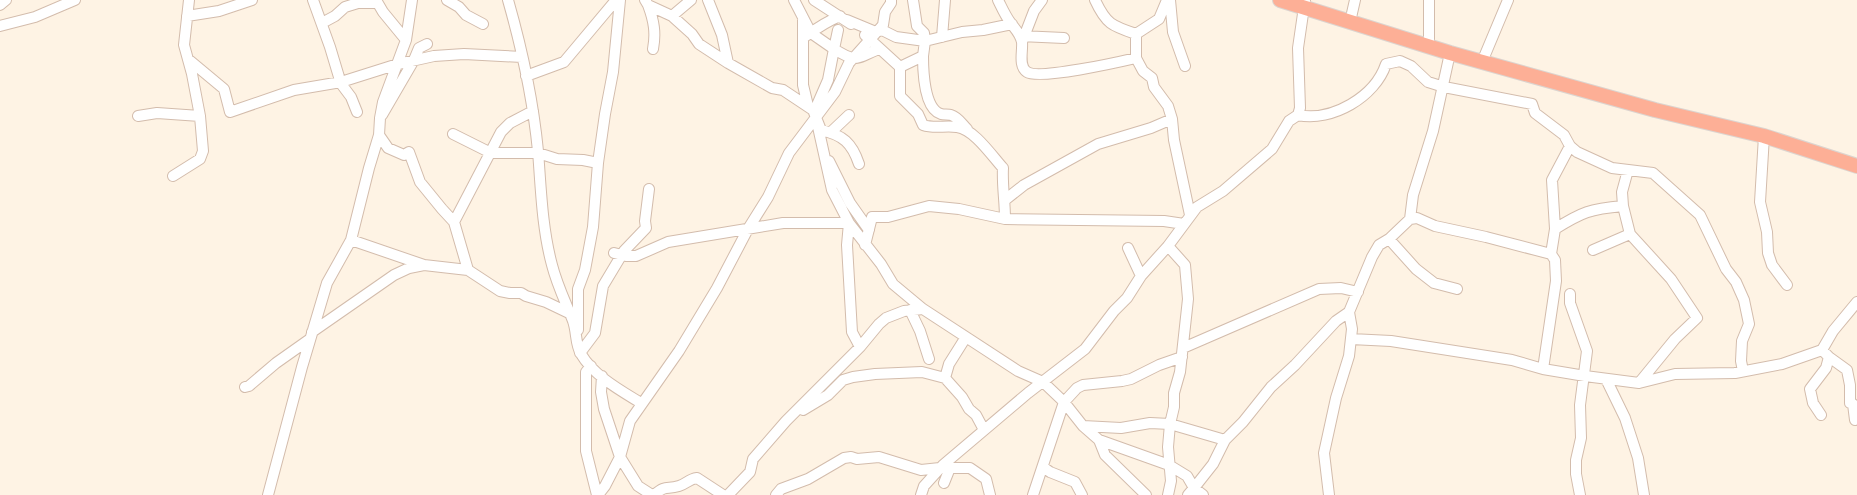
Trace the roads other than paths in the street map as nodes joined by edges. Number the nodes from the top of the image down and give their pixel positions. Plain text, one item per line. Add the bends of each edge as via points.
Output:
1 (6, 0) edge
2 (75, 0) edge
3 (189, 0) edge
4 (252, 0) edge
5 (313, 0) edge
6 (412, 0) edge
7 (447, 0) edge
8 (508, 0) edge
9 (616, 0) edge
10 (620, 0) edge
11 (691, 0) edge
12 (708, 0) edge
13 (794, 0) edge
14 (814, 0) edge
15 (891, 0) edge
16 (913, 0) edge
17 (945, 0) edge
18 (998, 0) edge
19 (1042, 0) edge
20 (1095, 0) edge
21 (1168, 0) edge
22 (1280, 0) edge
23 (1355, 0) edge
24 (1429, 0) edge
25 (1508, 0) edge
26 (376, 1) edge
27 (349, 2) edge
28 (58, 3) edge
29 (647, 3) edge
30 (1304, 4) edge
31 (0, 6) edge
32 (187, 16) junction
33 (672, 16) junction
34 (844, 18) junction
35 (1350, 22) junction
36 (322, 23) junction
37 (483, 24) dead end
38 (1012, 24) junction
39 (0, 26) edge
40 (838, 30) junction
41 (1136, 34) junction
42 (806, 36) junction
43 (873, 36) junction
44 (942, 37) junction
45 (1022, 38) junction
46 (1064, 38) dead end
47 (406, 40) junction
48 (925, 41) junction
49 (427, 44) dead end
50 (1429, 46) junction
51 (653, 49) dead end
52 (834, 49) junction
53 (879, 49) junction
54 (1450, 53) junction
55 (923, 56) junction
56 (522, 57) junction
57 (1136, 58) junction
58 (188, 59) junction
59 (414, 60) junction
60 (849, 60) junction
61 (1482, 62) junction
62 (728, 63) junction
63 (398, 64) junction
64 (1185, 66) dead end
65 (900, 67) junction
66 (526, 76) junction
67 (341, 82) junction
68 (1444, 87) junction
69 (533, 111) junction
70 (357, 112) dead end
71 (813, 112) junction
72 (849, 115) dead end
73 (1298, 115) junction
74 (138, 116) dead end
75 (200, 116) junction
76 (380, 118) junction
77 (1172, 118) junction
78 (968, 130) junction
79 (831, 132) junction
80 (453, 134) dead end
81 (380, 135) junction
82 (820, 136) junction
83 (1764, 136) junction
84 (1570, 146) junction
85 (538, 152) junction
86 (491, 153) junction
87 (598, 163) junction
88 (859, 164) dead end
89 (1857, 166) edge
90 (1628, 170) junction
91 (173, 176) dead end
92 (649, 189) dead end
93 (1005, 200) junction
94 (1622, 206) junction
95 (1190, 214) junction
96 (1005, 219) junction
97 (1410, 219) junction
98 (454, 222) junction
99 (849, 223) junction
100 (1184, 224) junction
101 (748, 229) junction
102 (1555, 229) junction
103 (869, 230) junction
104 (1630, 234) junction
105 (1389, 239) junction
106 (351, 240) junction
107 (865, 245) junction
108 (1168, 246) junction
109 (1128, 248) dead end
110 (1593, 250) dead end
111 (618, 253) junction
112 (1551, 254) junction
113 (424, 265) junction
114 (468, 270) junction
115 (1141, 276) junction
116 (1787, 285) dead end
117 (1457, 289) dead end
118 (1358, 292) junction
119 (1570, 294) dead end
120 (1857, 302) edge
121 (910, 310) junction
122 (922, 310) junction
123 (1350, 312) junction
124 (569, 313) junction
125 (311, 336) junction
126 (966, 337) junction
127 (1351, 340) junction
128 (860, 347) junction
129 (579, 350) junction
130 (1182, 352) junction
131 (1825, 354) junction
132 (929, 359) dead end
133 (591, 366) junction
134 (1543, 369) junction
135 (1743, 371) junction
136 (602, 376) junction
137 (1585, 376) junction
138 (830, 377) junction
139 (848, 378) junction
140 (945, 378) junction
141 (1606, 379) junction
142 (1043, 382) junction
143 (1639, 383) junction
144 (245, 387) dead end
145 (1064, 402) junction
146 (641, 403) junction
147 (1821, 415) dead end
148 (789, 418) junction
149 (1855, 420) dead end
150 (1170, 424) junction
151 (1083, 426) junction
152 (984, 430) junction
153 (1099, 440) junction
154 (1225, 440) junction
155 (620, 457) junction
156 (1170, 465) junction
157 (1043, 467) junction
158 (940, 468) junction
159 (944, 483) dead end
160 (640, 490) edge
161 (1191, 492) edge
162 (268, 495) edge
163 (597, 495) edge
164 (653, 495) edge
165 (723, 495) edge
166 (728, 495) edge
167 (776, 495) edge
168 (921, 495) edge
169 (990, 495) edge
170 (1033, 495) edge
171 (1082, 495) edge
172 (1146, 495) edge
173 (1168, 495) edge
174 (1203, 495) edge
175 (1329, 495) edge
176 (1580, 495) edge
177 (1644, 495) edge

1 - 31 street
2 - 28 street
3 - 32 street
4 - 32 street via 219,11
5 - 36 street
6 - 47 street
7 - 37 street
8 - 56 street
9 - 66 street via 564,62
10 - 87 street via 613,72
11 - 33 street
12 - 62 street via 722,35
13 - 42 street via 803,20
14 - 34 street
15 - 43 street via 885,12 883,25
16 - 48 street via 917,26 924,33
17 - 44 street
18 - 38 street
19 - 45 street
20 - 41 street via 1104,19 1116,27
21 - 41 street via 1159,19
21 - 64 street via 1174,32
22 - 30 highway
23 - 35 street
24 - 50 street
25 - 61 street
26 - 27 street
26 - 47 street
27 - 36 street via 335,16
28 - 39 street via 35,17
29 - 33 street
29 - 51 street via 656,33
30 - 35 highway
30 - 73 street via 1298,48
32 - 58 street via 184,45
33 - 62 street via 699,44
34 - 40 street
34 - 42 street via 826,21
34 - 43 street
35 - 50 highway
36 - 67 street
38 - 44 street
38 - 45 street
40 - 52 street
40 - 60 street
41 - 57 street
42 - 52 street
42 - 71 street via 803,85
43 - 48 street via 882,30 896,37
43 - 53 street
43 - 60 street
44 - 48 street
45 - 46 street
45 - 57 street via 1022,65 1026,72 1033,74 1069,71
47 - 63 street
48 - 55 street
49 - 59 street via 418,48
50 - 54 highway
52 - 60 street
52 - 71 street via 828,80
53 - 60 street via 862,58
53 - 65 street
54 - 61 highway
54 - 68 street
55 - 65 street
55 - 78 street via 923,78 931,106 940,114 958,119
56 - 59 street via 464,54
56 - 66 street
57 - 77 street via 1143,71 1152,78 1154,87 1168,106
58 - 67 street via 224,89 230,112 294,90
58 - 75 street
59 - 63 street
59 - 76 street
60 - 71 street via 835,92
61 - 83 highway via 1655,110
62 - 71 street via 772,88 783,90
63 - 67 street
63 - 76 street via 383,102
65 - 78 street via 900,96 918,114 922,125 935,128 950,126
66 - 69 street
67 - 70 street
68 - 73 street via 1428,82 1411,66 1400,61 1391,62 1386,64 1383,73 1371,88 1351,103 1336,111 1309,117
68 - 84 street via 1532,104 1535,113 1564,135
68 - 97 street via 1414,195
69 - 85 street
69 - 86 street via 506,126
71 - 79 street via 821,130
71 - 82 street
71 - 101 street
72 - 79 street
73 - 95 street via 1289,120 1272,149 1223,191
74 - 75 street
75 - 91 street via 204,151 200,159
76 - 81 street
77 - 93 street via 1151,128 1098,144 1024,185
77 - 95 street via 1174,140
78 - 93 street via 1003,168 1002,186
79 - 88 street via 852,147
80 - 86 street
81 - 98 street via 388,148 404,155 409,152 420,182
81 - 106 street
82 - 99 street via 832,190
82 - 103 street via 828,160 850,203
83 - 89 highway
83 - 116 street via 1760,202 1767,232 1768,253 1772,264
84 - 90 street via 1577,152 1612,168
84 - 102 street via 1552,180
85 - 86 street
85 - 87 street via 557,159
85 - 124 street via 544,223 551,264
86 - 98 street
87 - 129 street via 593,227 585,270 578,289
90 - 94 street via 1622,192
90 - 135 street via 1653,173 1700,215 1744,300 1749,324 1742,341
92 - 111 street via 646,228
93 - 96 street
94 - 102 street via 1597,208 1581,213
94 - 104 street
95 - 100 street
96 - 100 street via 1164,221
96 - 103 street via 965,210 929,206 888,217 872,218
97 - 105 street
97 - 112 street via 1417,218 1435,226
98 - 114 street
99 - 101 street via 783,223
99 - 107 street
99 - 128 street via 847,245 852,332
100 - 108 street
101 - 111 street via 668,242 636,256
101 - 146 street via 717,288 679,351
102 - 112 street
103 - 107 street
104 - 110 street
104 - 143 street via 1671,279 1697,318 1675,339
105 - 117 street via 1416,269 1434,283
105 - 118 street via 1379,246 1372,257
106 - 113 street
106 - 125 street via 327,283
107 - 122 street via 893,284
108 - 115 street
108 - 130 street via 1185,265 1188,299
109 - 115 street
111 - 129 street via 603,286 595,333
112 - 134 street via 1555,260 1556,281
113 - 114 street
113 - 125 street via 409,268 394,276
114 - 124 street via 500,291 510,294 521,293
115 - 142 street via 1127,298 1114,310 1085,349
118 - 123 street
118 - 130 street via 1341,288 1319,289
119 - 137 street via 1570,303 1587,351
120 - 131 street via 1833,331
121 - 122 street
121 - 128 street via 886,318
121 - 132 street
122 - 126 street
123 - 127 street
123 - 154 street via 1336,321 1271,387
124 - 129 street via 574,323
125 - 144 street
125 - 162 street
126 - 140 street via 949,364
126 - 142 street via 1018,371
127 - 134 street via 1391,340 1512,360
127 - 175 street via 1324,453
128 - 138 street
129 - 133 street
130 - 145 street via 1131,379 1083,385
130 - 150 street
131 - 135 street
131 - 147 street via 1826,368 1810,389 1813,404
131 - 149 street via 1847,370 1850,403 1853,404
133 - 136 street
133 - 163 street via 586,372 585,439
134 - 137 street
135 - 143 street via 1735,374 1674,374
136 - 146 street
136 - 155 street via 600,392
137 - 141 street
137 - 176 street via 1582,381 1580,405 1581,438 1576,460
138 - 139 street
138 - 148 street
139 - 140 street via 922,372
139 - 148 street via 828,395
140 - 152 street via 976,415
141 - 143 street
141 - 177 street via 1625,418 1638,458
142 - 145 street
142 - 152 street
145 - 151 street
145 - 157 street
146 - 155 street via 630,421
148 - 166 street via 752,459 750,472
150 - 151 street via 1150,423 1121,428
150 - 154 street
150 - 156 street
151 - 153 street
152 - 158 street
153 - 156 street
153 - 172 street via 1105,455
154 - 161 street via 1212,464
155 - 160 street
155 - 163 street via 606,486
156 - 161 street via 1187,476
156 - 173 street
157 - 170 street
157 - 171 street via 1075,482
158 - 167 street via 921,470 879,457 844,458 808,478 781,489
158 - 168 street via 924,486
159 - 169 street via 950,468 970,468 986,479
160 - 164 street
161 - 174 street
164 - 165 street via 663,487 678,486 697,478

